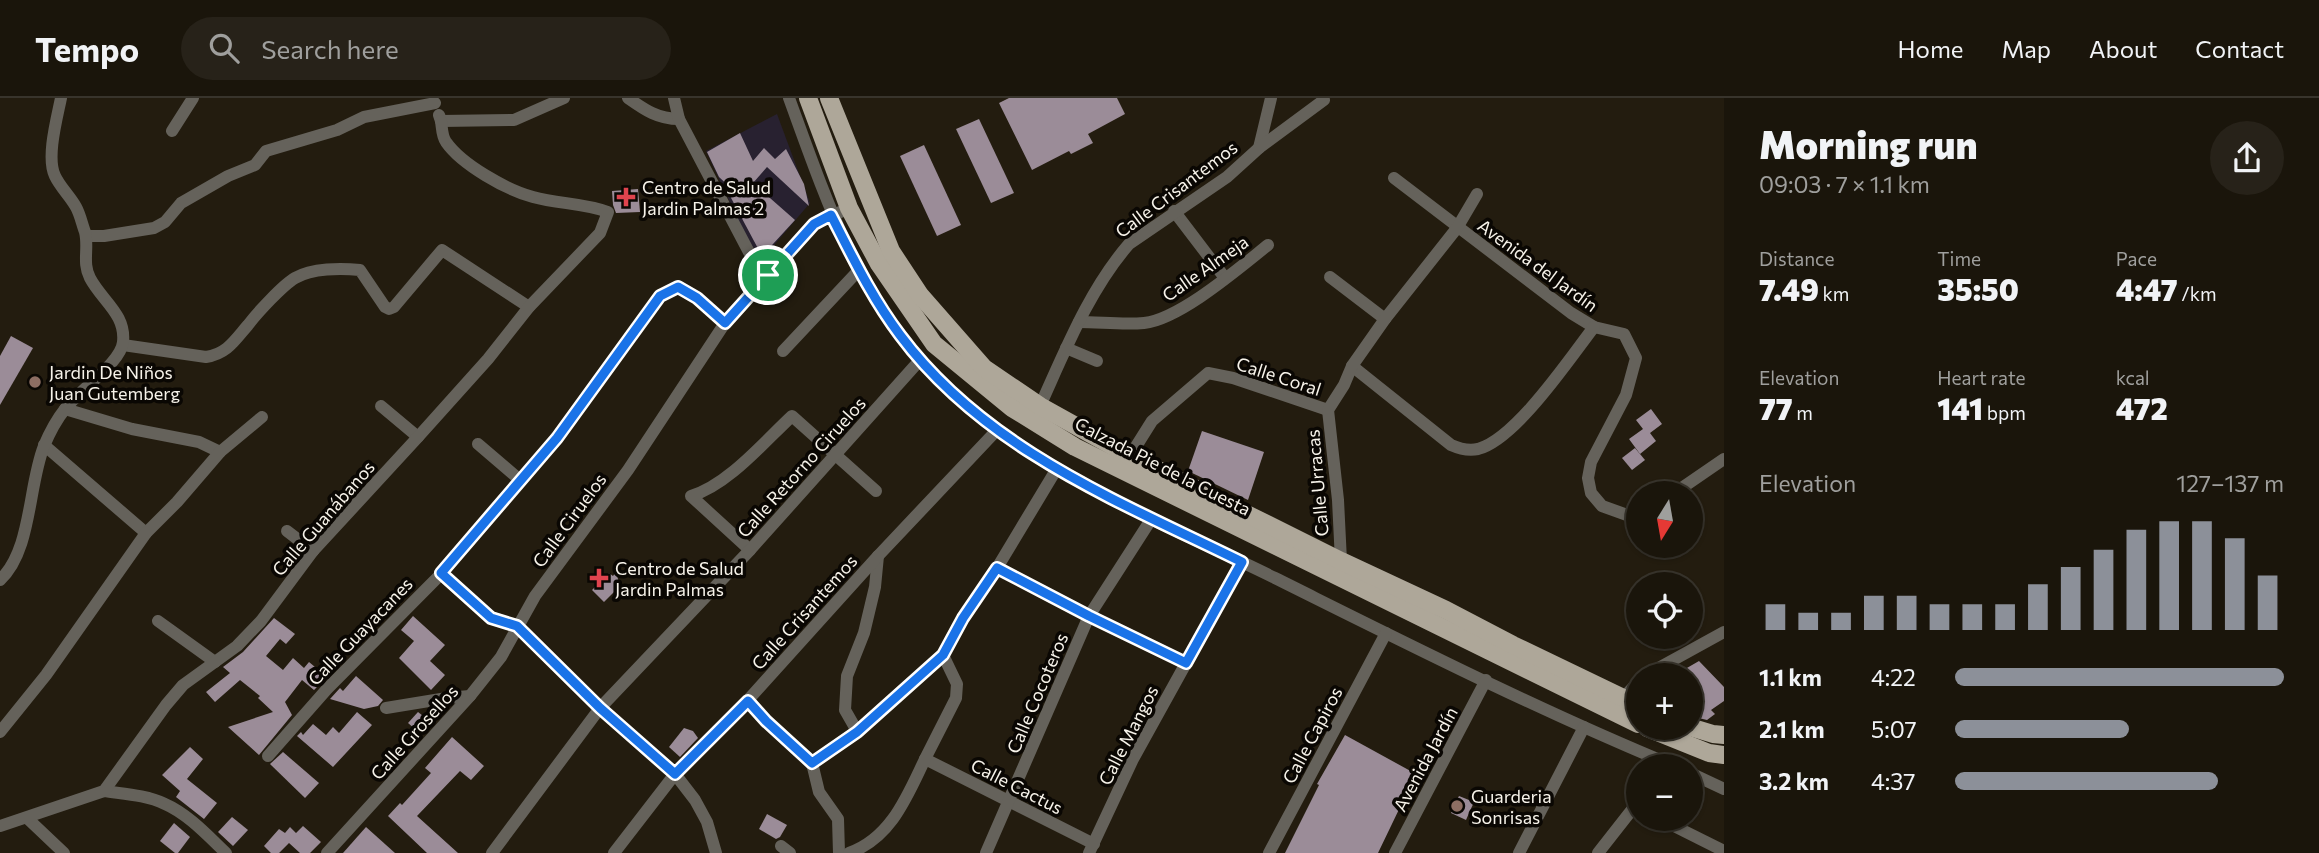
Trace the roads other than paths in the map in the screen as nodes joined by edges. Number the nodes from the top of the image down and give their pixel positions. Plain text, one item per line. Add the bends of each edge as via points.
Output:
1 (61, 98) edge
2 (193, 98) edge
3 (564, 98) edge
4 (628, 98) edge
5 (674, 98) edge
6 (789, 98) edge
7 (808, 98) edge
8 (829, 98) edge
9 (1271, 98) edge
10 (1324, 100) dead end
11 (434, 101) edge
12 (679, 119) junction
13 (441, 121) junction
14 (172, 131) dead end
15 (1259, 148) junction
16 (1394, 178) dead end
17 (1477, 194) dead end
18 (849, 208) junction
19 (1174, 211) junction
20 (831, 215) junction
21 (1457, 228) junction
22 (86, 236) junction
23 (1268, 245) dead end
24 (859, 271) junction
25 (768, 275) junction
26 (1330, 276) dead end
27 (1225, 278) junction
28 (529, 307) junction
29 (1385, 319) junction
30 (1079, 322) junction
31 (725, 323) junction
32 (1594, 327) junction
33 (123, 345) junction
34 (1066, 348) junction
35 (783, 351) dead end
36 (920, 360) junction
37 (1097, 361) dead end
38 (1352, 366) junction
39 (381, 406) dead end
40 (1040, 406) junction
41 (65, 409) junction
42 (1328, 410) junction
43 (262, 417) dead end
44 (997, 430) junction
45 (418, 438) junction
46 (478, 444) dead end
47 (44, 445) junction
48 (220, 452) junction
49 (836, 453) junction
50 (1130, 456) junction
51 (1724, 459) edge
52 (1056, 470) junction
53 (520, 480) junction
54 (1692, 481) edge
55 (876, 491) dead end
56 (1626, 515) edge
57 (1152, 518) junction
58 (287, 531) dead end
59 (146, 533) junction
60 (750, 550) junction
61 (313, 551) junction
62 (878, 556) junction
63 (1242, 562) junction
64 (1341, 562) junction
65 (997, 568) junction
66 (441, 573) junction
67 (0, 580) edge
68 (1089, 616) junction
69 (158, 621) dead end
70 (517, 626) junction
71 (1724, 632) edge
72 (1386, 633) junction
73 (943, 655) junction
74 (215, 662) junction
75 (1186, 663) junction
76 (1668, 663) edge
77 (1486, 680) junction
78 (470, 696) junction
79 (1626, 700) edge
80 (748, 701) junction
81 (386, 708) dead end
82 (600, 708) junction
83 (1626, 718) edge
84 (1584, 727) junction
85 (1703, 731) edge
86 (0, 732) edge
87 (857, 732) junction
88 (1724, 735) edge
89 (1677, 740) edge
90 (1644, 754) edge
91 (1724, 755) edge
92 (268, 756) dead end
93 (925, 759) junction
94 (812, 763) junction
95 (675, 774) junction
96 (1703, 779) edge
97 (1724, 789) edge
98 (104, 791) junction
99 (1009, 802) junction
100 (27, 817) junction
101 (1626, 818) edge
102 (0, 826) edge
103 (1685, 831) edge
104 (1092, 848) edge
105 (1722, 849) edge
106 (844, 852) edge
107 (64, 853) edge
108 (226, 853) edge
109 (327, 853) edge
110 (492, 853) edge
111 (614, 853) edge
112 (716, 853) edge
113 (986, 853) edge
114 (1269, 853) edge
115 (1395, 853) edge
116 (1519, 853) edge
117 (1598, 853) edge

1 - 22 street via 52,153 54,174 77,209
2 - 14 street
3 - 13 street via 514,120
4 - 12 street via 664,119
5 - 12 street
6 - 20 street
7 - 18 main road, Calzada Pie de la Cuesta
8 - 40 main road, Calzada Pie de la Cuesta via 891,251 920,295 984,368
9 - 15 street
10 - 15 street, Calle Crisantemos
11 - 13 street
11 - 22 street via 364,117 337,130 266,150 255,165 181,203 154,228
12 - 25 street via 751,256
13 - 28 street, Calle Guanábanos via 445,141 469,166 528,196 608,212 600,233
15 - 19 street, Calle Crisantemos via 1227,177
16 - 21 street, Avenida del Jardín
17 - 21 street, Calle Urracas
18 - 20 street, Calle Ciruelos
18 - 83 main road, Calzada Pie de la Cuesta via 879,264 934,344 1012,408 1075,447
19 - 27 street
19 - 30 street, Calle Crisantemos via 1117,258
20 - 24 street
20 - 25 street, Calle Ciruelos via 814,224
21 - 29 street, Calle Urracas
21 - 32 street, Avenida del Jardín
22 - 33 street via 85,267 117,313
23 - 27 street, Calle Almeja
24 - 35 street
24 - 36 street
25 - 31 street, Calle Ciruelos
26 - 29 street
27 - 30 street, Calle Almeja via 1172,314 1146,323
28 - 33 street via 442,250 389,309 360,270 311,272 294,278 227,350 217,355
28 - 45 street, Calle Guanábanos
29 - 38 street, Calle Urracas
30 - 34 street, Calle Crisantemos
31 - 53 street, Calle Guayacanes via 678,287 660,296 557,438
31 - 70 street, Calle Ciruelos
32 - 38 street via 1524,417 1475,450 1451,446
32 - 56 street, Avenida del Jardín via 1624,334 1636,358 1626,396 1591,462 1588,478 1591,493 1602,506
33 - 41 street via 116,361
34 - 37 street
34 - 40 street, Calle Crisantemos
36 - 44 street
36 - 49 street, Calle Retorno Ciruelos
38 - 42 street, Calle Urracas
39 - 45 street
40 - 50 main road, Calzada Pie de la Cuesta
41 - 47 street
41 - 48 street via 199,442
42 - 50 street, Calle Coral via 1208,373 1152,421
42 - 64 street, Calle Urracas
43 - 48 street
44 - 52 street
44 - 62 street, Calle Crisantemos
45 - 61 street, Calle Guanábanos
46 - 53 street
47 - 59 street
47 - 67 street via 20,549
48 - 59 street
49 - 55 street
49 - 60 street, Calle Retorno Ciruelos
49 - 60 street via 792,416 729,474 691,496
50 - 64 main road, Calzada Pie de la Cuesta
51 - 54 street
52 - 57 street
52 - 65 street
53 - 66 street, Calle Guayacanes
57 - 63 street
57 - 68 street, Calle Cocoteros
58 - 61 street
59 - 86 street via 53,666
60 - 82 street, Calle Retorno Ciruelos
61 - 74 street, Calle Guanábanos via 261,621
62 - 80 street, Calle Crisantemos
62 - 87 street via 864,633 847,676 845,710
63 - 72 street
63 - 75 street, Calle Mangos
64 - 79 main road, Calzada Pie de la Cuesta
65 - 68 street
65 - 73 street
66 - 70 street via 491,618
66 - 92 street, Calle Guayacanes
68 - 75 street
68 - 99 street, Calle Cocoteros
69 - 74 street
70 - 78 street, Calle Grosellos via 501,657
70 - 82 street
71 - 76 street
72 - 77 street
72 - 114 street, Calle Capiros
73 - 87 street
73 - 93 street via 957,684 956,698
74 - 98 street, Calle Guanábanos via 183,685
75 - 104 street, Calle Mangos via 1133,759
77 - 84 street
77 - 115 street, Avenida Jardín
78 - 81 street
78 - 109 street, Calle Grosellos
80 - 94 street
80 - 95 street, Calle Crisantemos
82 - 95 street
82 - 110 street, Calle Retorno Ciruelos
84 - 90 street
84 - 116 street
85 - 88 main road
87 - 94 street
89 - 91 main road
93 - 99 street, Calle Cactus
93 - 106 street via 890,825 860,849
94 - 106 street via 819,792 838,819
95 - 111 street, Calle Crisantemos
95 - 112 street via 707,822
96 - 97 street
98 - 100 street
98 - 108 street via 165,804
99 - 104 street, Calle Cactus
99 - 113 street, Calle Cocoteros
100 - 102 street
100 - 107 street
101 - 117 street
103 - 105 street

